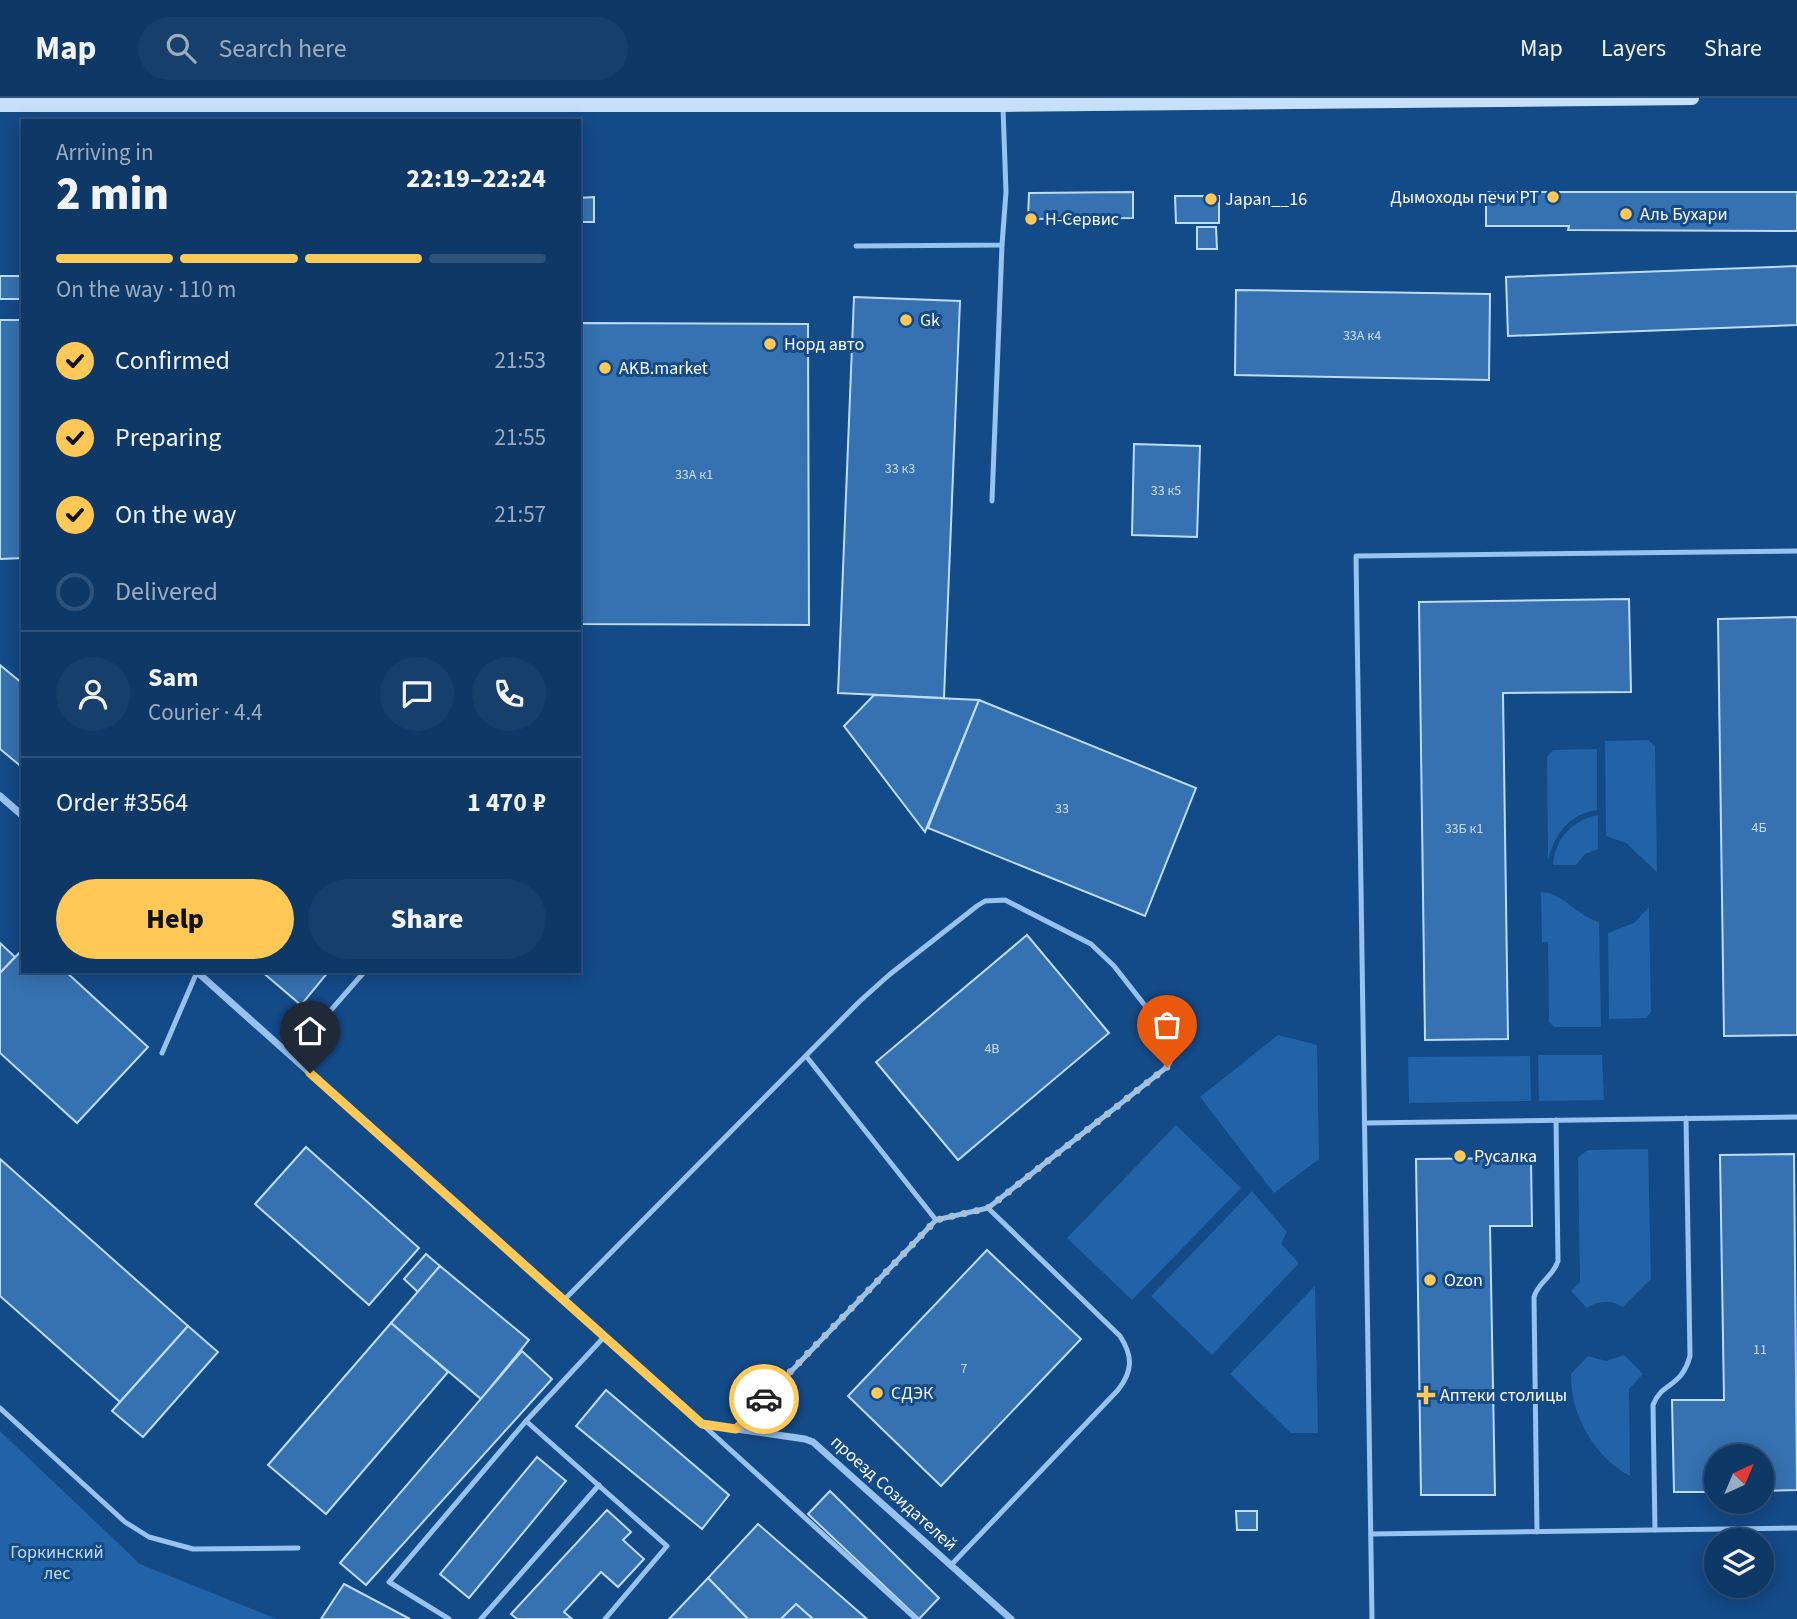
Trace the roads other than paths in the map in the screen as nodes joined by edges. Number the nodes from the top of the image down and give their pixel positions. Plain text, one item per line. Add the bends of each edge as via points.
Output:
1 (1692, 98) edge
2 (745, 101) edge
3 (1003, 104) junction
4 (0, 106) edge
5 (856, 246) dead end
6 (1002, 246) junction
7 (992, 501) dead end
8 (1797, 551) edge
9 (0, 796) edge
10 (21, 814) edge
11 (196, 973) edge
12 (197, 973) edge
13 (363, 973) edge
14 (162, 1052) dead end
15 (291, 1056) junction
16 (806, 1056) junction
17 (1797, 1117) edge
18 (1686, 1118) junction
19 (1556, 1120) junction
20 (1365, 1123) junction
21 (988, 1208) junction
22 (936, 1220) junction
23 (563, 1301) junction
24 (605, 1336) junction
25 (0, 1408) edge
26 (526, 1421) junction
27 (702, 1424) junction
28 (736, 1429) junction
29 (599, 1485) junction
30 (1797, 1528) edge
31 (1655, 1530) junction
32 (1537, 1532) junction
33 (1371, 1534) junction
34 (299, 1548) dead end
35 (951, 1565) junction
36 (449, 1619) edge
37 (481, 1619) edge
38 (605, 1619) edge
39 (916, 1619) edge
40 (1011, 1619) edge
41 (1372, 1619) edge

1 - 3 street
2 - 3 street
2 - 4 street
3 - 6 lane via 1006,192
5 - 6 lane
6 - 7 lane
8 - 20 lane via 1356,556
9 - 10 street
11 - 14 lane
12 - 15 street
13 - 15 lane
15 - 23 street
16 - 21 lane via 881,982 985,901 1005,900 1099,950 1169,1036 1171,1060
16 - 22 lane
16 - 23 lane
17 - 18 lane
18 - 19 lane
18 - 31 lane via 1690,1356 1678,1381 1661,1391 1653,1405
19 - 20 lane
19 - 32 lane via 1558,1261 1534,1297
20 - 33 lane
21 - 22 lane
21 - 35 lane via 1121,1336 1128,1348 1130,1370 1118,1390
22 - 28 lane
23 - 24 street
24 - 26 lane
24 - 27 street
25 - 34 lane via 125,1522 149,1536 193,1549
26 - 29 lane
26 - 36 lane via 389,1582
27 - 28 street, проезд Созидателей
27 - 39 lane
28 - 35 street, проезд Созидателей via 813,1442
29 - 37 lane
29 - 38 lane via 667,1546
30 - 31 lane
31 - 32 lane
32 - 33 lane
33 - 41 lane
35 - 40 street, проезд Созидателей

